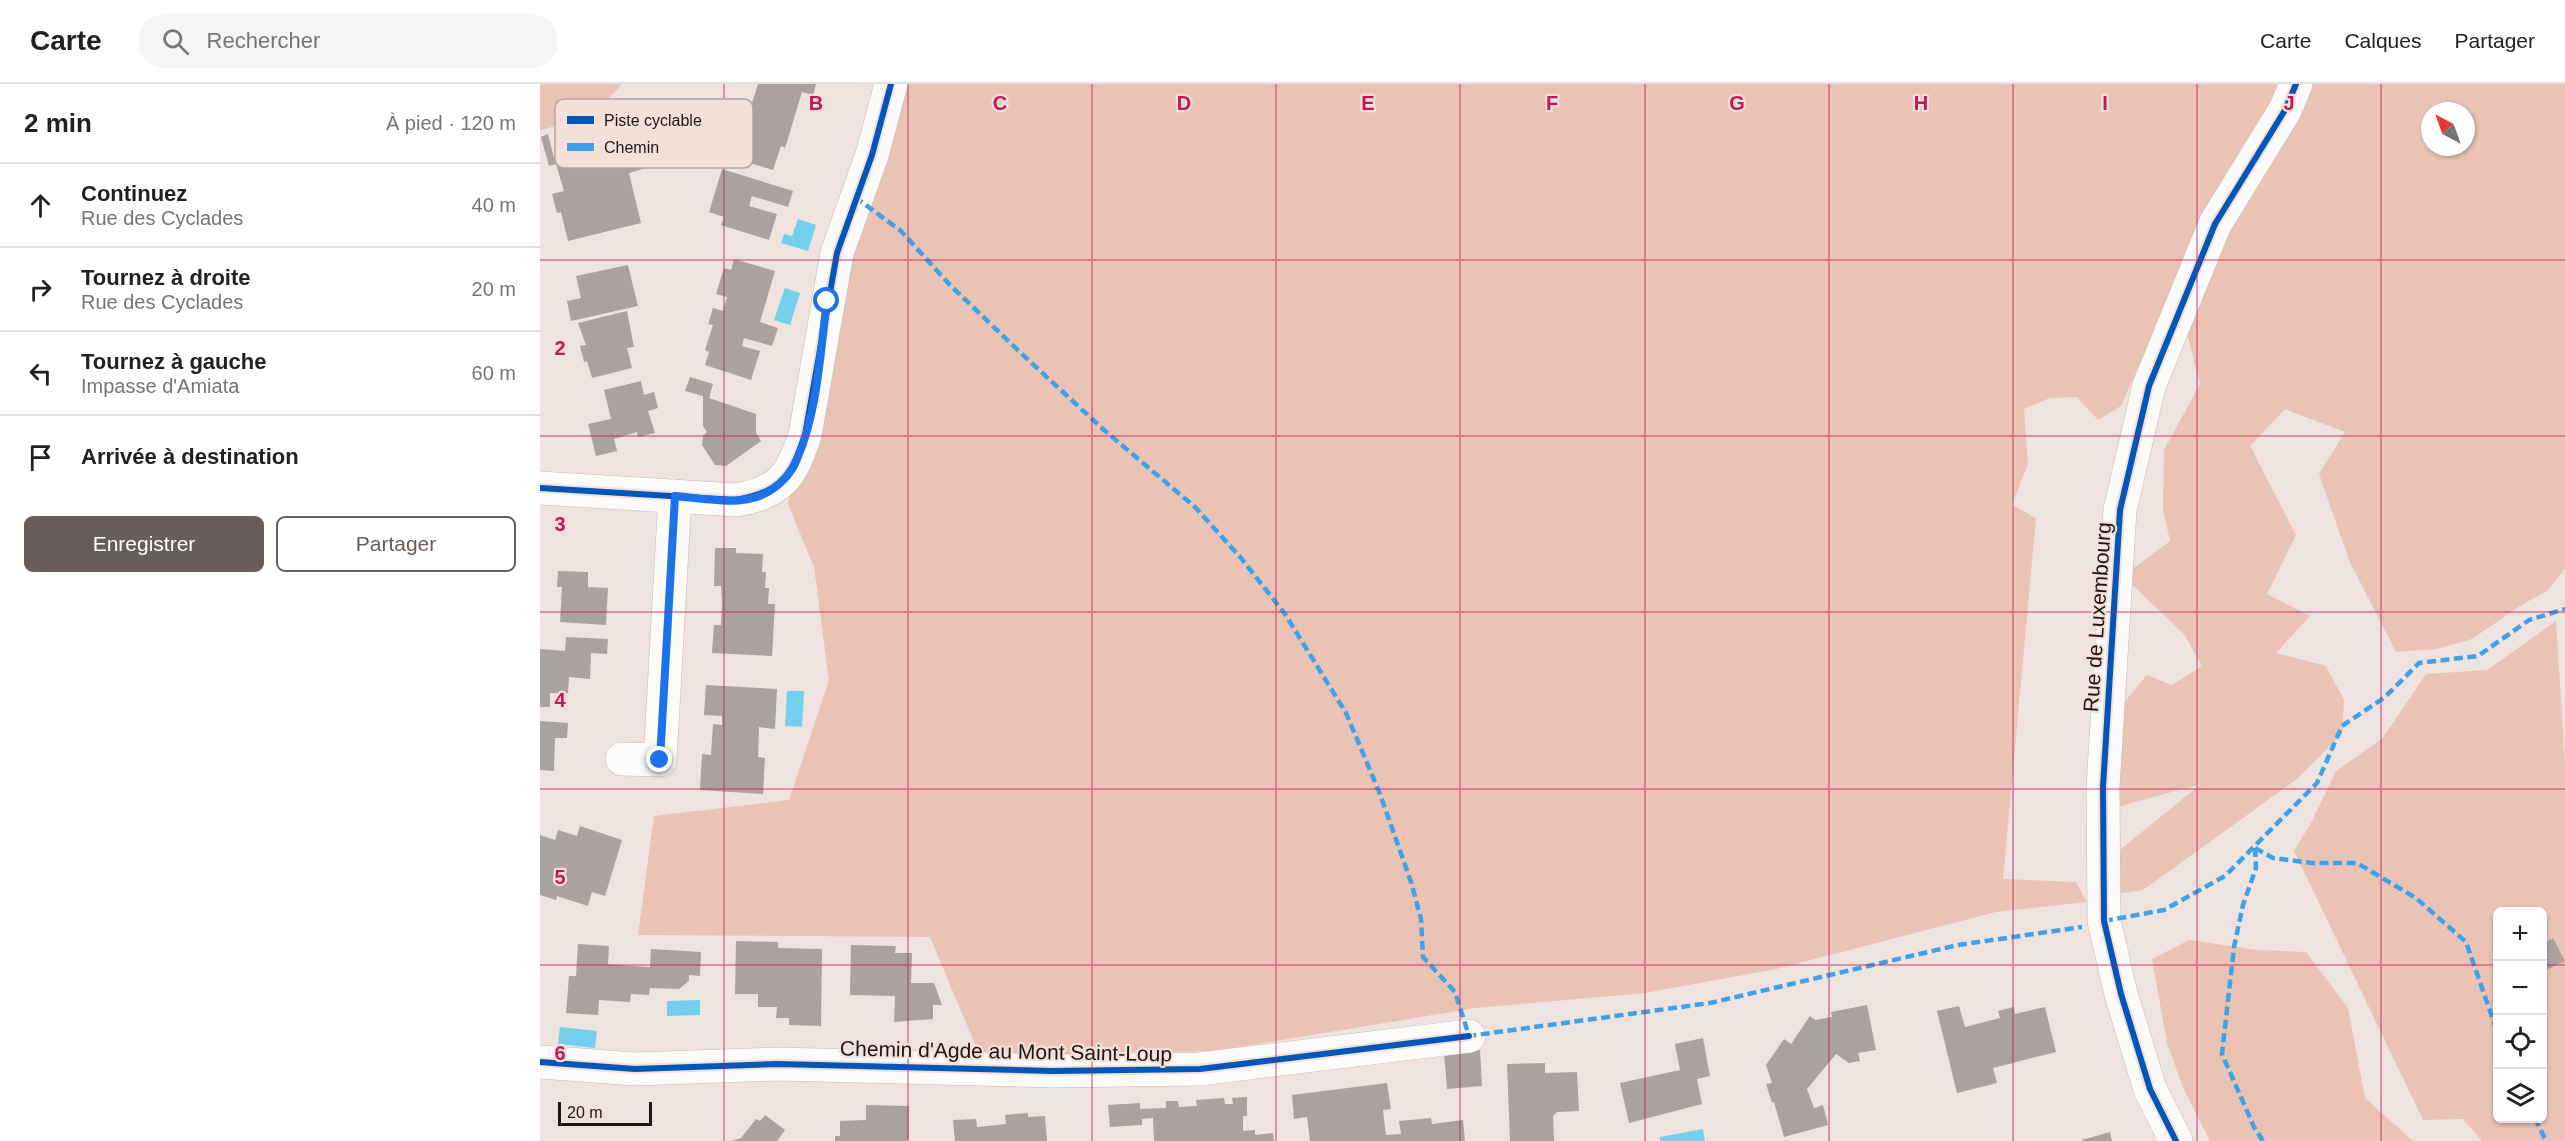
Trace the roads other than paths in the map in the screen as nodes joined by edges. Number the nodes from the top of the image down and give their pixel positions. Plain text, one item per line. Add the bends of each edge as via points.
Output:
1 (891, 84) edge
2 (2296, 84) edge
3 (540, 488) edge
4 (675, 496) junction
5 (622, 759) dead end
6 (1469, 1036) dead end
7 (540, 1062) edge
8 (2176, 1141) edge

1 - 4 street via 872,155 837,253 814,393 796,461 782,482 761,495 736,500
2 - 8 street, Rue de Luxembourg via 2285,110 2210,234 2149,386 2121,510 2103,787 2104,921 2150,1089
3 - 4 street
4 - 5 street via 660,760
6 - 7 street, Chemin d'Agde au Mont Saint-Loup via 1200,1069 1053,1071 778,1064 635,1069

